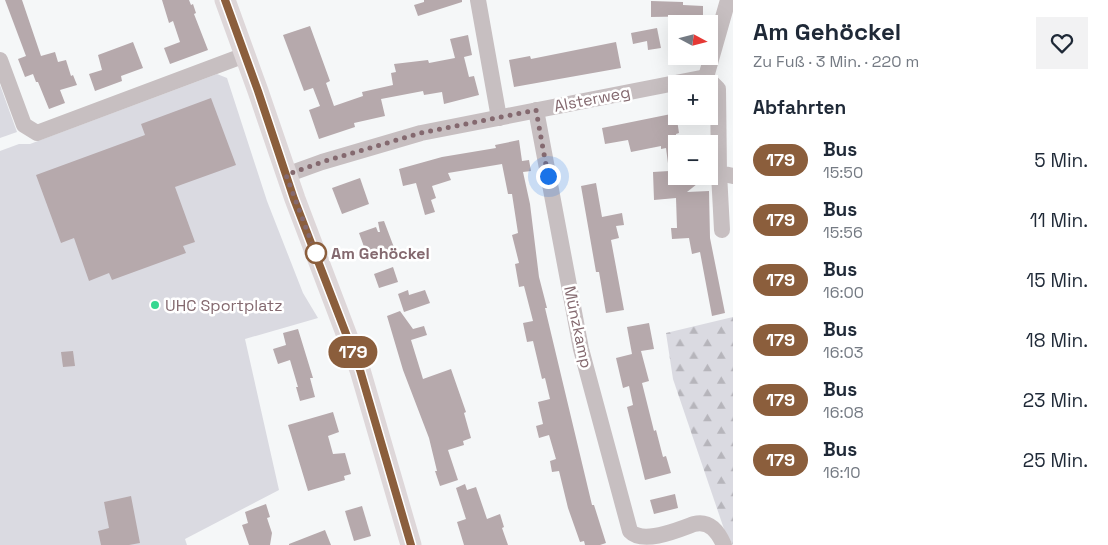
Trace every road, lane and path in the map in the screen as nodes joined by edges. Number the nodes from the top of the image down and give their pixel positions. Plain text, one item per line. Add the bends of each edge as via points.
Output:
1 (225, 0) edge
2 (478, 0) edge
3 (728, 0) edge
4 (245, 55) junction
5 (0, 60) edge
6 (707, 75) edge
7 (668, 84) edge
8 (718, 89) edge
9 (536, 110) junction
10 (499, 118) junction
11 (726, 174) edge
12 (286, 175) junction
13 (722, 230) dead end
14 (636, 542) edge
15 (411, 545) edge
16 (724, 545) edge

1 - 4 main road
2 - 10 street
3 - 6 street
4 - 5 street via 37,132 24,125
4 - 12 main road
7 - 9 street, Alsterweg
8 - 11 street
9 - 10 street, Alsterweg
9 - 14 street, Münzkamp via 581,349 628,526
10 - 12 street, Alsterweg via 421,133
11 - 13 street
12 - 15 main road via 360,370
14 - 16 street via 701,523 712,527

